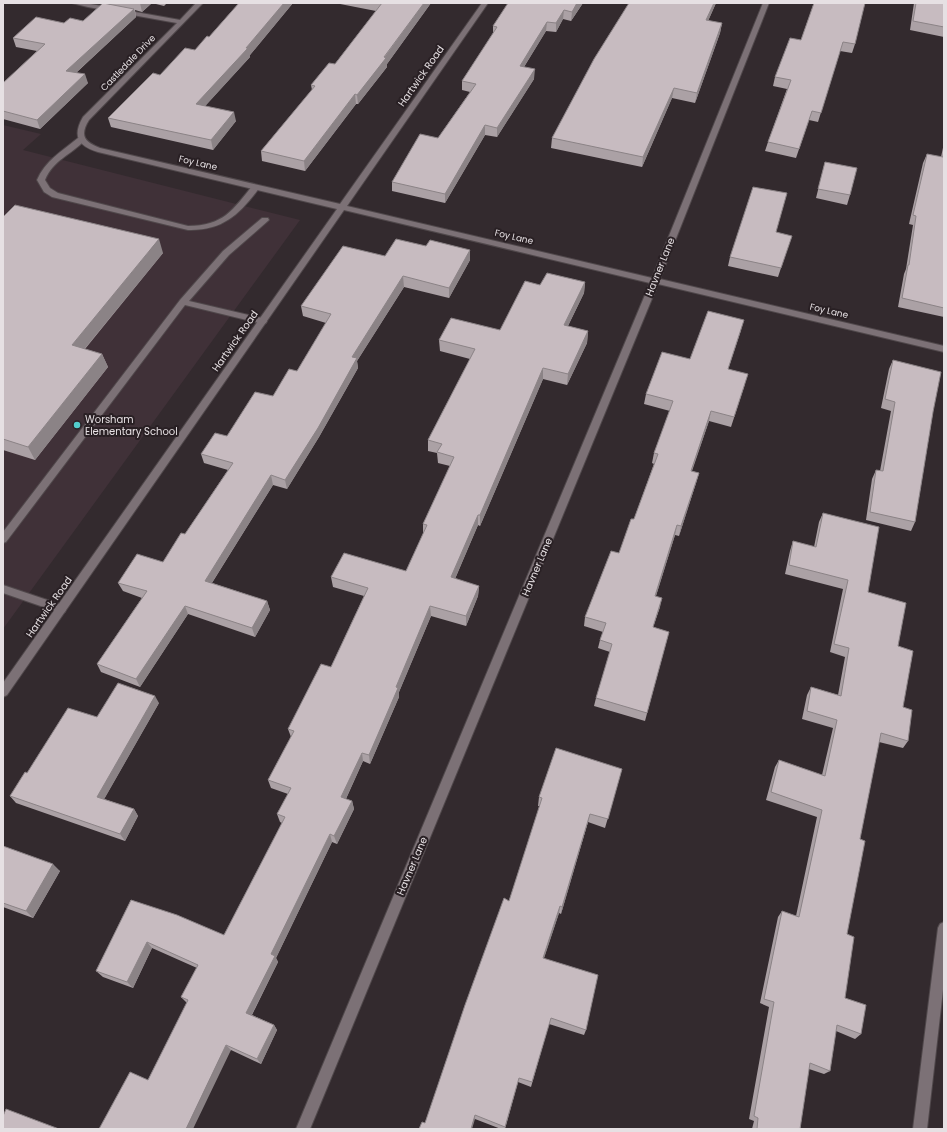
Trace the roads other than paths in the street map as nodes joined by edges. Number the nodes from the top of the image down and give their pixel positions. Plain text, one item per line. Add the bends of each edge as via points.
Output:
1 (75, 3) edge
2 (200, 3) edge
3 (485, 3) edge
4 (766, 3) edge
5 (181, 22) junction
6 (81, 140) junction
7 (256, 187) junction
8 (343, 207) junction
9 (266, 220) dead end
10 (655, 281) junction
11 (183, 302) junction
12 (263, 321) junction
13 (944, 348) edge
14 (3, 539) edge
15 (3, 589) edge
16 (61, 609) junction
17 (3, 692) edge
18 (944, 928) edge
19 (303, 1129) edge
20 (920, 1129) edge

1 - 5 street
2 - 5 street, Castledale Drive
3 - 8 street, Hartwick Road
4 - 10 street, Havner Lane
5 - 6 street, Castledale Drive via 86,119 80,127
6 - 7 street, Foy Lane via 87,146 98,150
6 - 7 street via 43,172 41,180 46,190 56,196 188,228 207,228 221,223 240,207
7 - 8 street, Foy Lane
8 - 10 street, Foy Lane
8 - 12 street, Hartwick Road
9 - 11 street via 226,253
10 - 13 street, Foy Lane
10 - 19 street, Havner Lane
11 - 12 street
11 - 14 street
12 - 16 street, Hartwick Road
15 - 16 street
16 - 17 street, Hartwick Road
18 - 20 street

